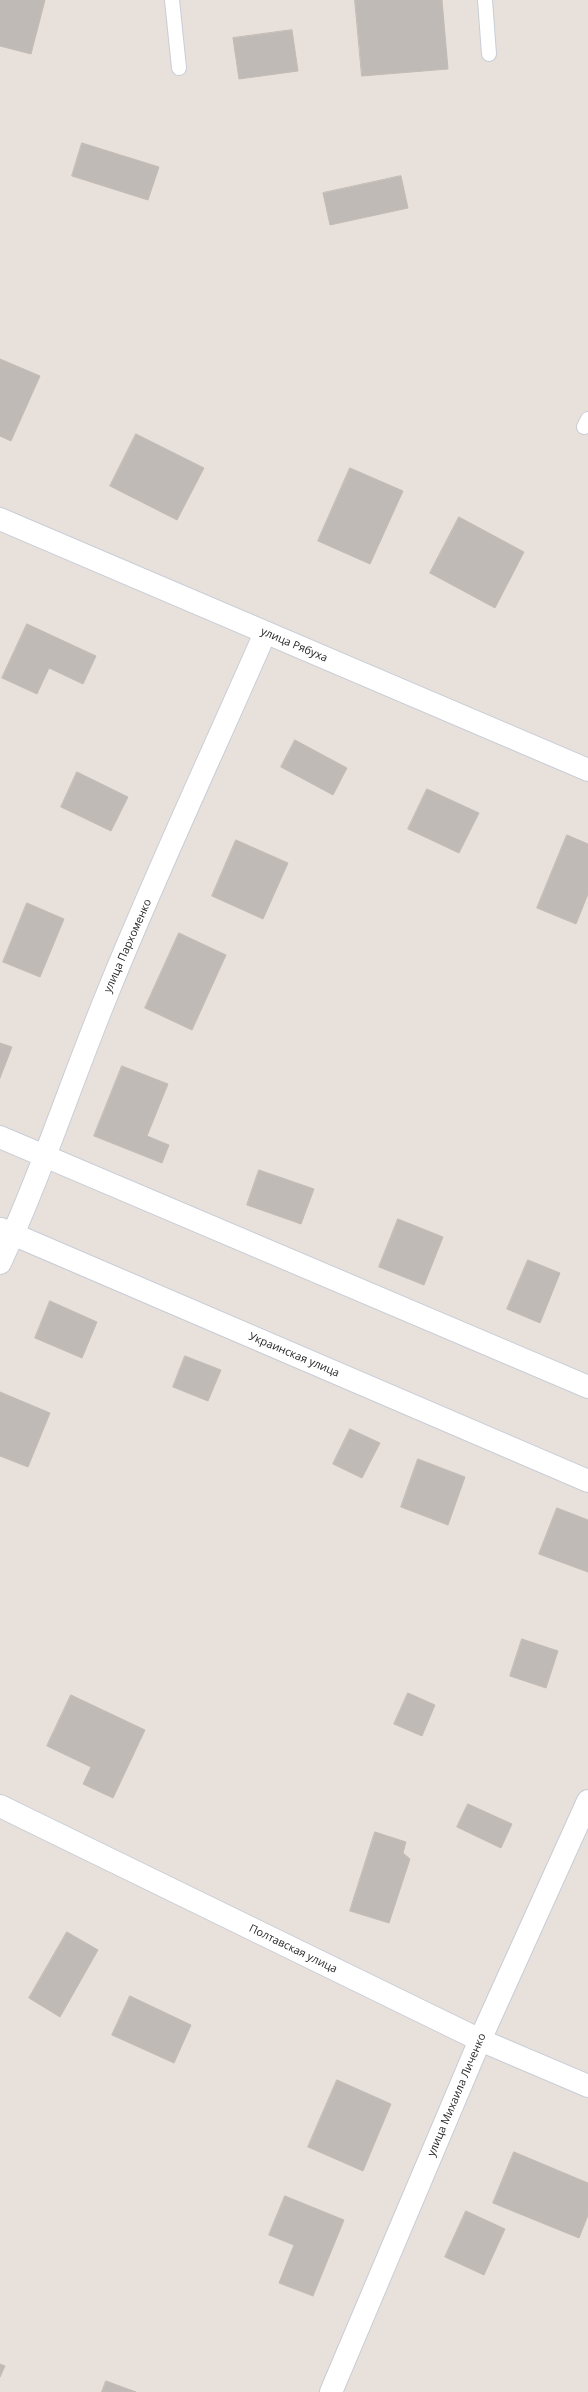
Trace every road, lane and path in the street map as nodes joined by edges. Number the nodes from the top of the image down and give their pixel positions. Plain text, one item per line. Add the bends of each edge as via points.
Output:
1 (172, 0) edge
2 (485, 0) edge
3 (489, 54) dead end
4 (179, 68) dead end
5 (0, 519) edge
6 (266, 633) junction
7 (588, 770) edge
8 (0, 1137) edge
9 (45, 1156) junction
10 (7, 1232) edge
11 (0, 1264) edge
12 (588, 1387) edge
13 (588, 1481) edge
14 (588, 1801) edge
15 (0, 1806) edge
16 (480, 2040) junction
17 (588, 2086) edge
18 (331, 2392) edge

1 - 4 lane
2 - 3 lane
5 - 6 street, улица Рябуха
6 - 7 street, улица Рябуха
6 - 9 street, улица Пархоменко via 108,990
8 - 9 street
9 - 10 street, улица Пархоменко
9 - 12 street
10 - 11 street, улица Пархоменко
10 - 13 street, Украинская улица
14 - 16 street, улица Михаила Личенко
15 - 16 street, Полтавская улица
16 - 17 street, Полтавская улица
16 - 18 street, улица Михаила Личенко

